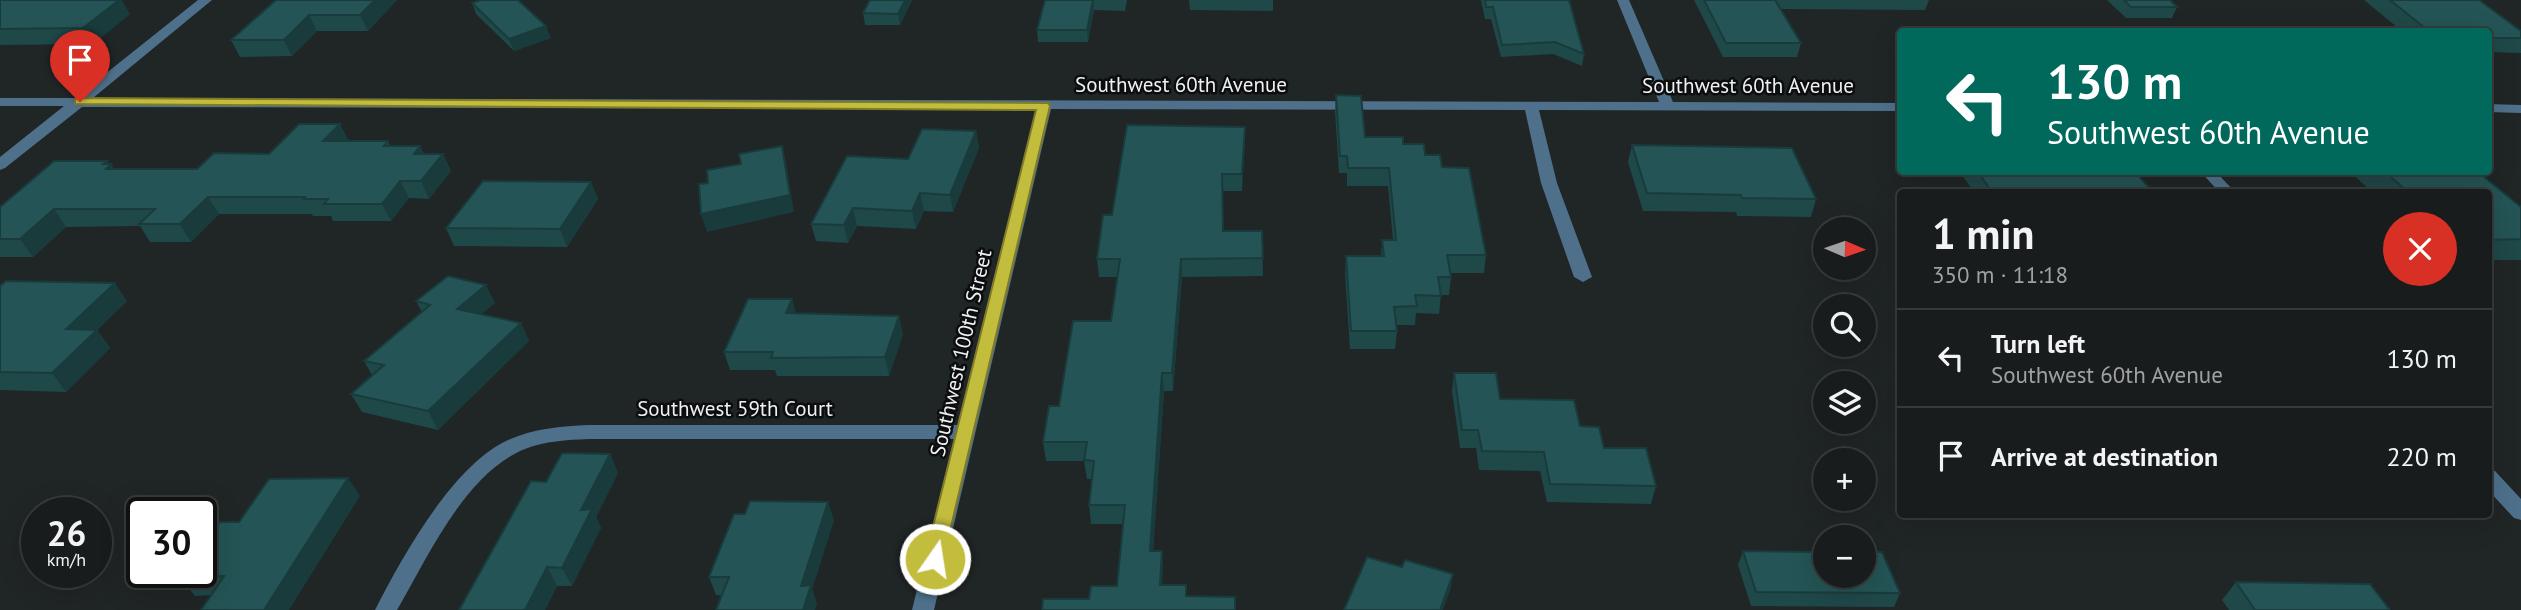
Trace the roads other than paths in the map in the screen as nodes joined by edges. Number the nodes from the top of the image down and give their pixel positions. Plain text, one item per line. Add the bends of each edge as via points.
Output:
1 (206, 0) edge
2 (1623, 0) edge
3 (0, 102) edge
4 (80, 102) junction
5 (1044, 106) junction
6 (1531, 107) junction
7 (1668, 107) junction
8 (1897, 107) edge
9 (2492, 108) edge
10 (2521, 108) edge
11 (0, 166) edge
12 (2211, 175) edge
13 (2224, 189) edge
14 (1583, 277) dead end
15 (965, 432) junction
16 (2492, 480) edge
17 (2521, 512) edge
18 (386, 610) edge
19 (923, 610) edge

1 - 4 street
2 - 7 street
3 - 4 street, Southwest 60th Avenue
4 - 5 street, Southwest 60th Avenue
4 - 11 street
5 - 6 street, Southwest 60th Avenue
5 - 15 street, Southwest 100th Street
6 - 7 street, Southwest 60th Avenue
6 - 14 street via 1549,183
7 - 8 street, Southwest 60th Avenue
9 - 10 street
12 - 13 street
15 - 18 street, Southwest 59th Court via 566,433 537,438 508,449 458,492
15 - 19 street, Southwest 100th Street
16 - 17 street

